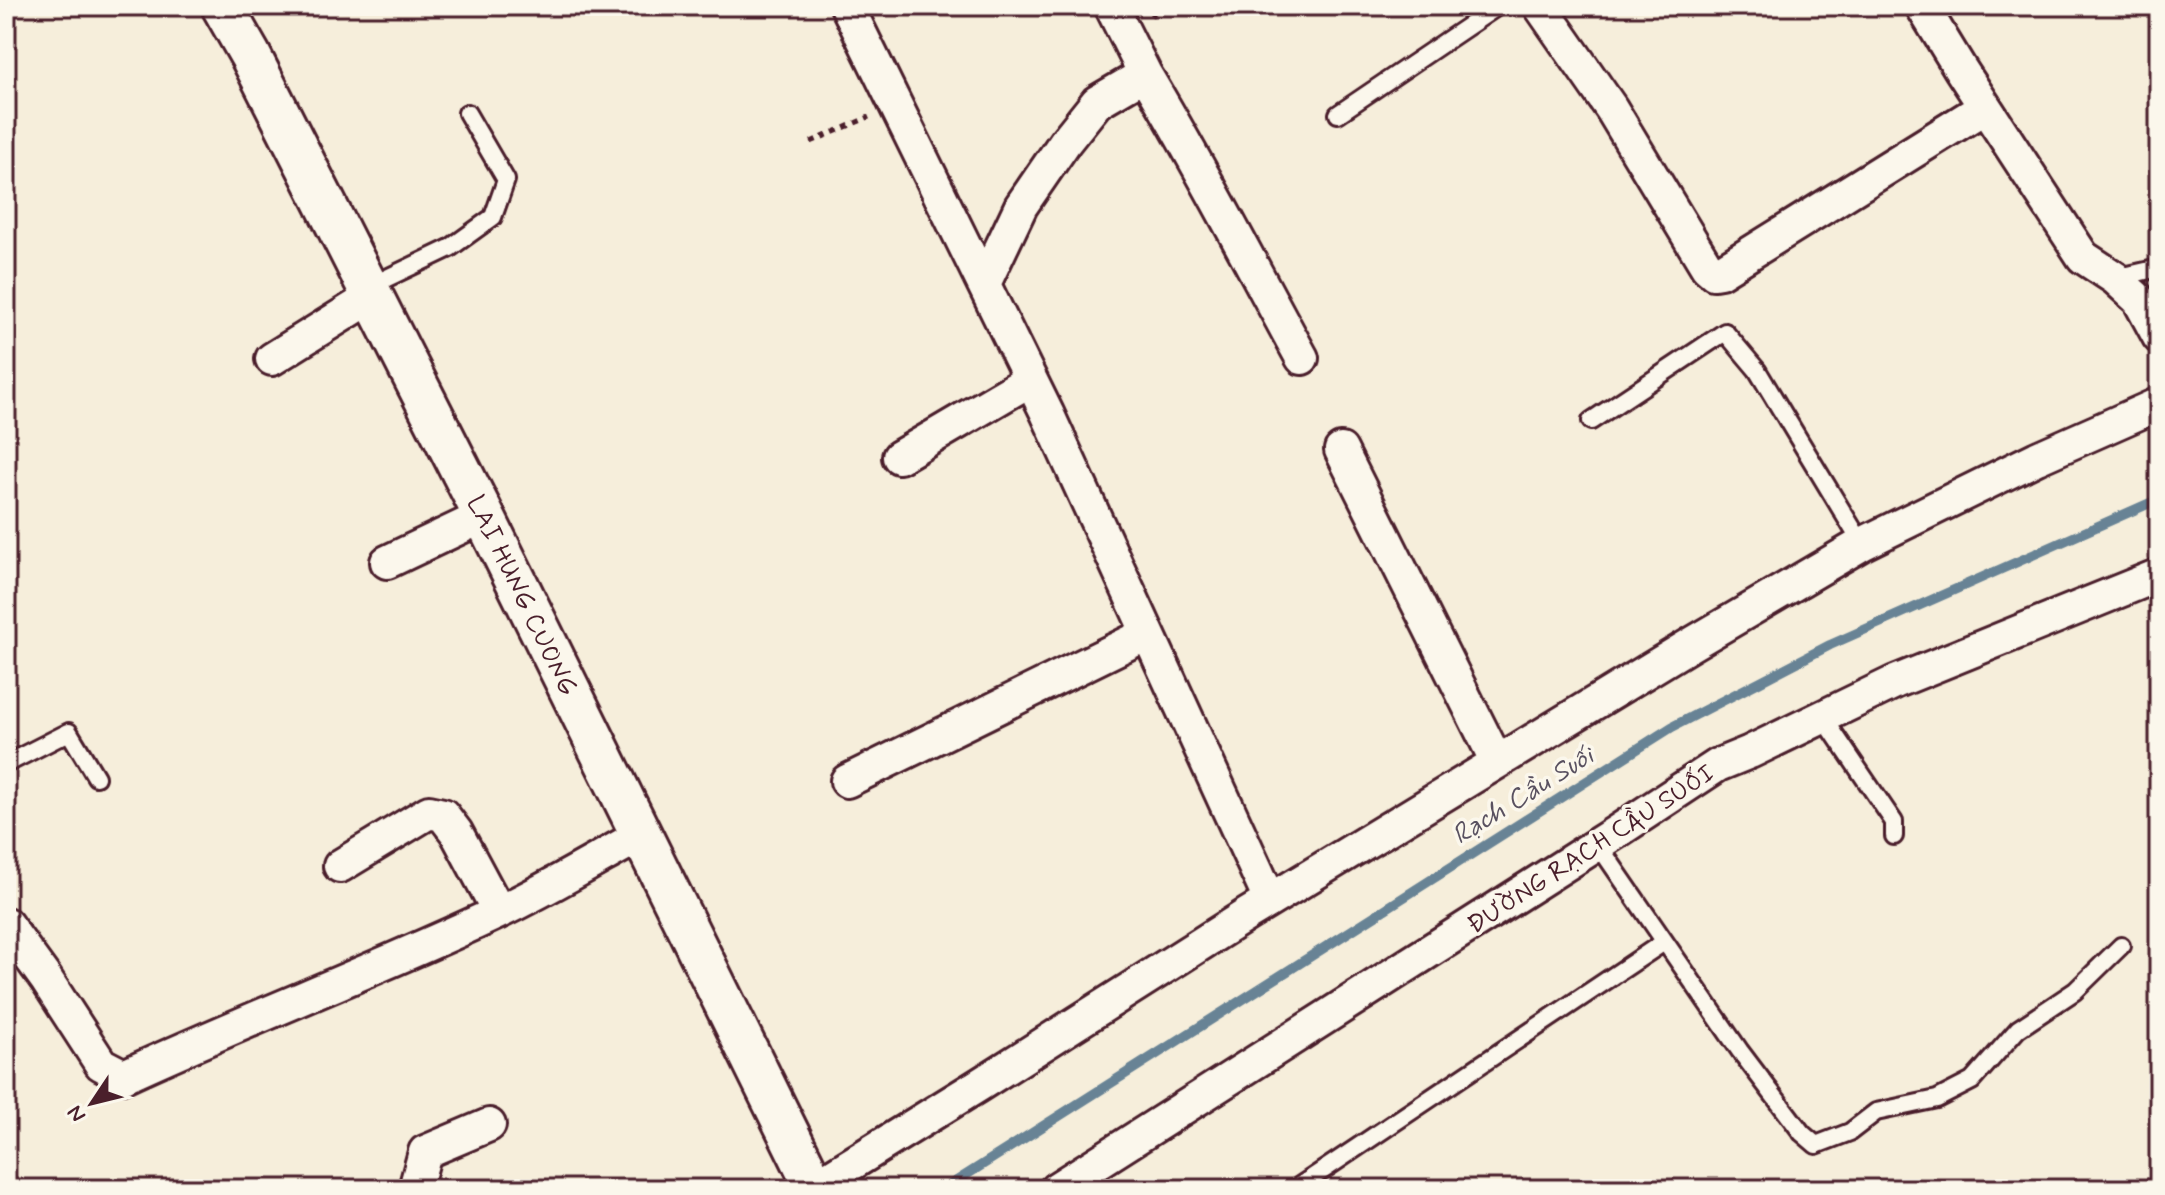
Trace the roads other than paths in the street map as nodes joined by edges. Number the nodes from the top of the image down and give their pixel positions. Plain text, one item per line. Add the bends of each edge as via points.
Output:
1 (222, 6) edge
2 (847, 6) edge
3 (1111, 6) edge
4 (1498, 6) edge
5 (1540, 6) edge
6 (1922, 6) edge
7 (1145, 74) junction
8 (1985, 107) junction
9 (467, 113) dead end
10 (1338, 114) dead end
11 (2159, 268) edge
12 (2115, 278) junction
13 (984, 284) junction
14 (370, 292) junction
15 (2159, 337) edge
16 (1302, 358) dead end
17 (272, 359) dead end
18 (1030, 380) junction
19 (2159, 404) edge
20 (1591, 421) dead end
21 (1341, 450) dead end
22 (899, 457) dead end
23 (484, 516) junction
24 (1862, 544) junction
25 (387, 562) dead end
26 (2159, 575) edge
27 (1147, 634) junction
28 (1823, 717) junction
29 (1497, 762) junction
30 (6, 764) edge
31 (96, 777) dead end
32 (847, 781) dead end
33 (641, 835) junction
34 (1894, 836) dead end
35 (1597, 843) junction
36 (340, 866) dead end
37 (1270, 900) junction
38 (499, 912) junction
39 (6, 924) edge
40 (1664, 942) junction
41 (2121, 946) dead end
42 (489, 1125) dead end
43 (814, 1188) edge
44 (415, 1189) edge
45 (1056, 1189) edge
46 (1295, 1189) edge

1 - 14 street, LAI HUNG CUONG
2 - 13 street
3 - 7 street
4 - 10 lane
5 - 8 street via 1714,273
6 - 8 street
7 - 13 street via 1097,102 1065,142 1021,206
7 - 16 street
8 - 12 street via 2083,257
9 - 14 lane via 506,180 493,217 450,248
11 - 12 lane
12 - 15 street via 2139,300
13 - 18 street
14 - 17 street
14 - 23 street, LAI HUNG CUONG
18 - 22 street
18 - 27 street
19 - 24 street
20 - 24 lane via 1725,332 1757,370
21 - 29 street
23 - 25 street
23 - 33 street, LAI HUNG CUONG
24 - 29 street
26 - 28 street, ĐƯỜNG RẠCH CẦU SUỐI via 1895,682
27 - 32 street
27 - 37 street
28 - 34 lane via 1894,822
28 - 35 street, ĐƯỜNG RẠCH CẦU SUỐI via 1718,765
29 - 37 street
30 - 31 lane via 69,732
33 - 38 street
33 - 43 street, LAI HUNG CUONG
35 - 40 lane
35 - 45 street, ĐƯỜNG RẠCH CẦU SUỐI
36 - 38 street via 429,812 443,815
37 - 43 street
38 - 39 street via 124,1076 101,1064
40 - 41 lane via 1740,1051 1816,1145 1850,1132 1876,1112 1937,1099 1972,1081 2018,1029 2075,991
40 - 46 lane
42 - 44 street via 425,1152

